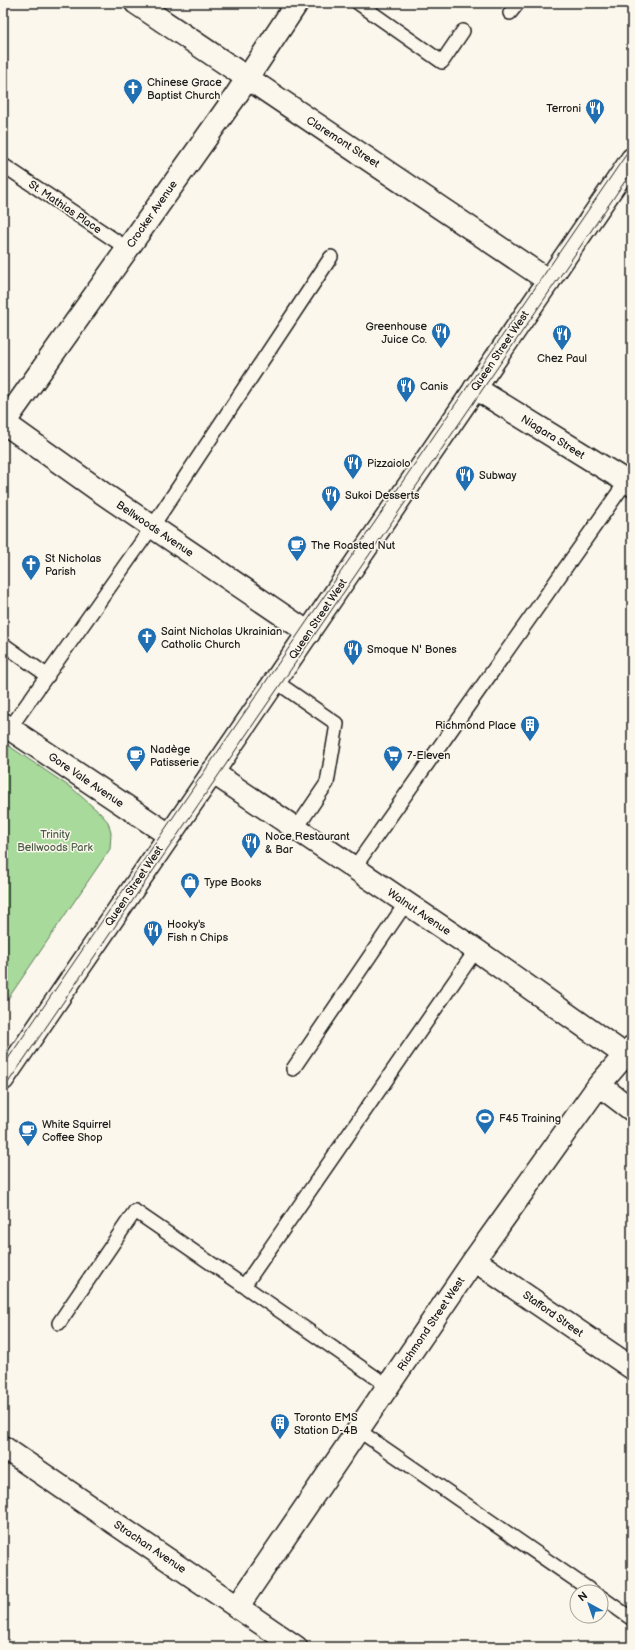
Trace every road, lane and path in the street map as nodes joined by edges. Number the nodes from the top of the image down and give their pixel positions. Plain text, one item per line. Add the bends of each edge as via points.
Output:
1 (136, 3) edge
2 (297, 3) edge
3 (358, 3) edge
4 (463, 31) dead end
5 (247, 79) junction
6 (632, 159) edge
7 (3, 165) edge
8 (128, 249) junction
9 (331, 257) dead end
10 (549, 281) junction
11 (475, 388) junction
12 (4, 422) edge
13 (630, 480) edge
14 (152, 527) junction
15 (309, 633) junction
16 (3, 644) edge
17 (48, 676) junction
18 (275, 681) junction
19 (7, 726) edge
20 (212, 772) junction
21 (296, 829) junction
22 (169, 835) junction
23 (354, 868) junction
24 (406, 903) junction
25 (476, 950) junction
26 (629, 1051) edge
27 (293, 1070) dead end
28 (3, 1078) edge
29 (599, 1085) junction
30 (632, 1110) edge
31 (474, 1260) junction
32 (244, 1286) junction
33 (59, 1323) dead end
34 (632, 1368) edge
35 (388, 1386) junction
36 (358, 1430) junction
37 (3, 1447) edge
38 (581, 1584) edge
39 (609, 1603) edge
40 (238, 1606) junction
41 (632, 1619) edge
42 (296, 1647) edge

1 - 5 street, Claremont Street
2 - 5 street, Crocker Avenue
3 - 4 lane via 442,62
5 - 8 street, Crocker Avenue
5 - 10 street, Claremont Street
6 - 10 street, Queen Street West
7 - 8 lane, St. Mathias Place
8 - 12 street, Crocker Avenue
9 - 14 lane
10 - 11 street, Queen Street West
11 - 13 street, Niagara Street
11 - 15 street, Queen Street West
12 - 14 street, Bellwoods Avenue
13 - 23 lane
14 - 15 street, Bellwoods Avenue
14 - 17 lane
15 - 18 street, Queen Street West
16 - 17 lane
17 - 19 lane
18 - 20 street, Queen Street West
18 - 21 lane via 337,724 327,783
19 - 22 street, Gore Vale Avenue
20 - 21 street, Walnut Avenue
20 - 22 street, Queen Street West
21 - 23 street, Walnut Avenue
22 - 28 street, Queen Street West
23 - 24 street, Walnut Avenue
24 - 25 street, Walnut Avenue
24 - 27 lane
25 - 26 street, Walnut Avenue
25 - 32 lane
26 - 29 street, Richmond Street West
29 - 30 street
29 - 31 street, Richmond Street West
31 - 34 street, Stafford Street
31 - 35 street, Richmond Street West
32 - 33 lane via 134,1211
32 - 35 lane
35 - 36 street, Richmond Street West
36 - 38 lane
36 - 40 street, Richmond Street West
37 - 40 street, Strachan Avenue
39 - 41 lane
40 - 42 street, Strachan Avenue

